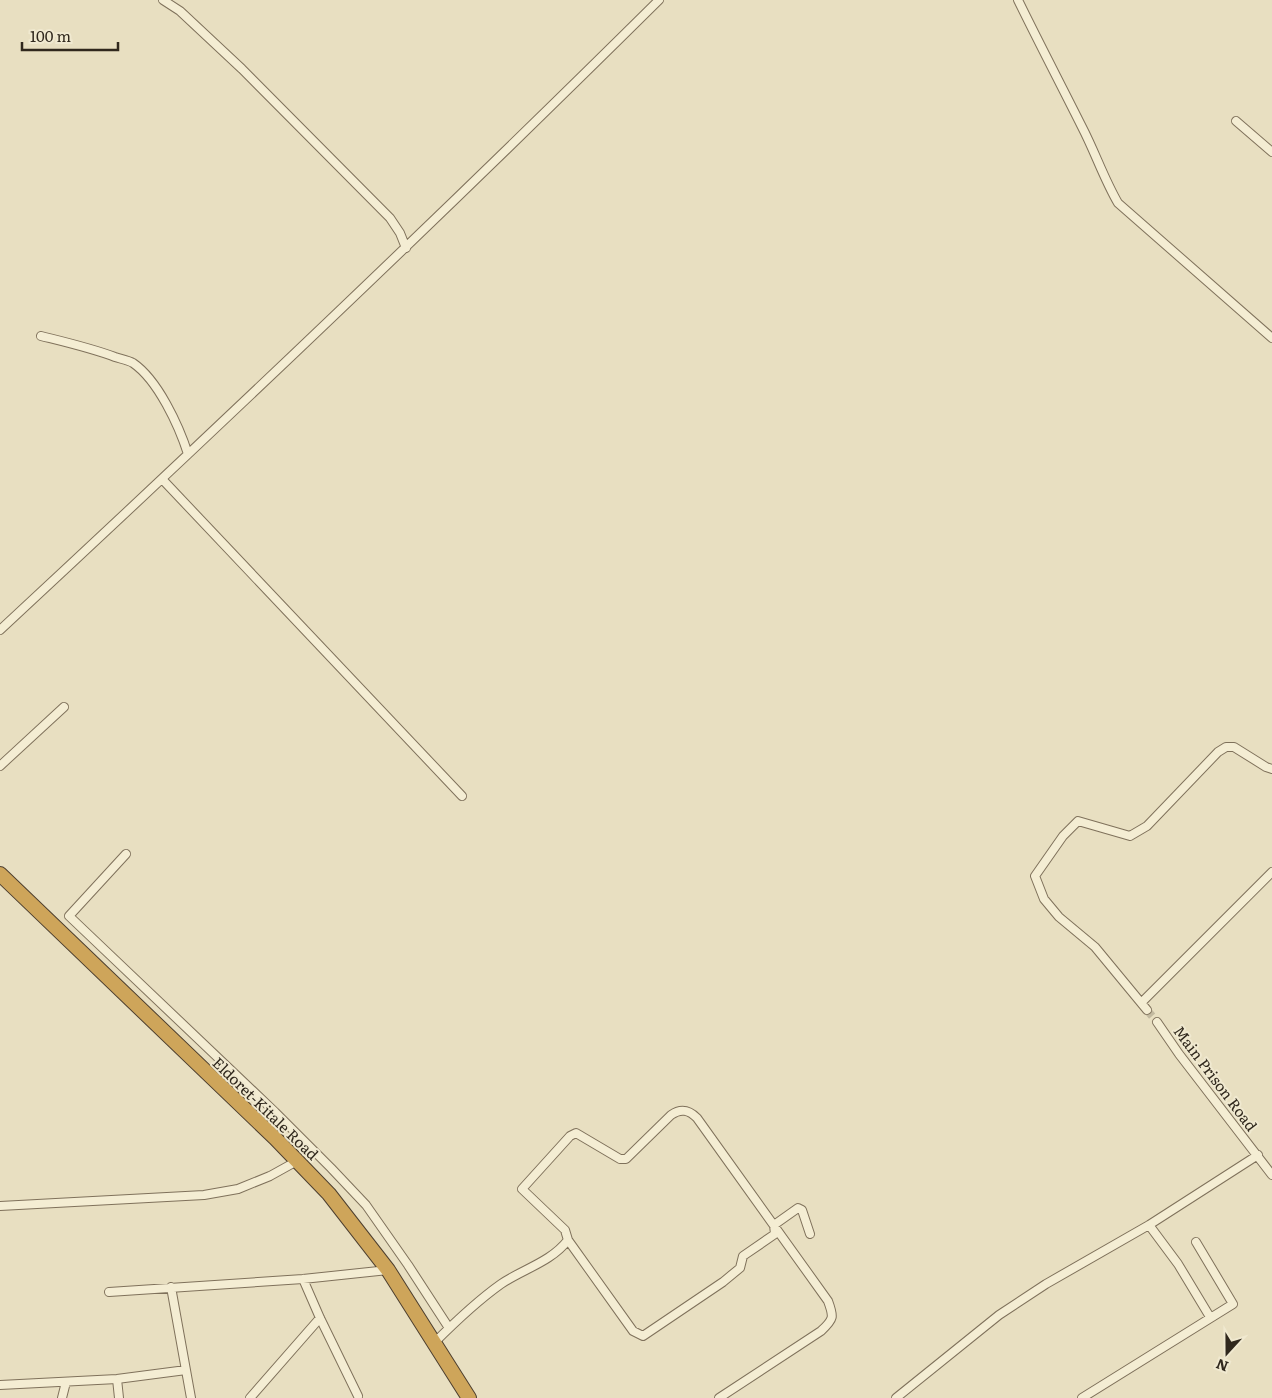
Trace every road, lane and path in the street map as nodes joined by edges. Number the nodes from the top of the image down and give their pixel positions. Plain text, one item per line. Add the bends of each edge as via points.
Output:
1 (164, 0) edge
2 (659, 0) edge
3 (1018, 0) edge
4 (176, 3) edge
5 (1236, 121) dead end
6 (1272, 152) edge
7 (406, 248) junction
8 (41, 336) dead end
9 (1272, 338) edge
10 (188, 454) junction
11 (162, 480) junction
12 (0, 630) edge
13 (64, 707) dead end
14 (0, 766) edge
15 (1272, 769) edge
16 (462, 796) dead end
17 (126, 854) dead end
18 (1272, 872) edge
19 (0, 874) edge
20 (1142, 1002) junction
21 (1147, 1010) tunnel mouth
22 (1157, 1022) tunnel mouth
23 (1258, 1155) junction
24 (297, 1160) junction
25 (1272, 1175) edge
26 (0, 1206) edge
27 (1149, 1225) junction
28 (774, 1226) junction
29 (810, 1234) dead end
30 (568, 1240) junction
31 (1196, 1242) dead end
32 (388, 1270) junction
33 (303, 1279) junction
34 (171, 1287) junction
35 (109, 1292) dead end
36 (1210, 1317) junction
37 (320, 1318) junction
38 (449, 1328) junction
39 (434, 1343) junction
40 (186, 1370) junction
41 (117, 1379) junction
42 (66, 1382) junction
43 (0, 1385) edge
44 (358, 1396) dead end
45 (62, 1398) edge
46 (118, 1398) edge
47 (191, 1398) edge
48 (250, 1398) edge
49 (469, 1398) edge
50 (720, 1398) edge
51 (896, 1398) edge
52 (1082, 1398) edge

1 - 4 street
2 - 7 street
3 - 9 street via 1118,204
4 - 7 street via 180,11 390,218
5 - 6 street
7 - 10 street
8 - 10 street via 123,359 144,372 160,394
10 - 11 street
11 - 12 street
11 - 16 street
13 - 14 street
15 - 20 street via 1234,747 1226,746 1147,826 1130,836 1078,821 1062,836 1035,876 1044,899 1059,917 1095,946
17 - 38 street via 69,916 275,1112 360,1199
18 - 20 street
19 - 24 highway, Eldoret-Kitale Road
20 - 21 street
22 - 23 street, Main Prison Road
23 - 25 street, Main Prison Road
23 - 27 street
24 - 26 street via 238,1189 204,1195
24 - 32 highway, Eldoret-Kitale Road via 349,1218
27 - 36 street via 1178,1264
27 - 51 street via 999,1315
28 - 29 street via 798,1208 802,1210
28 - 30 street via 775,1234 744,1256 740,1268 643,1336 633,1331
28 - 30 street via 697,1118 690,1111 681,1111 671,1114 623,1160 576,1133 527,1183 522,1189 565,1230
28 - 50 street via 828,1301 831,1321
30 - 38 street via 555,1254 501,1284
31 - 36 street via 1232,1304
32 - 33 street
32 - 39 highway, Eldoret-Kitale Road
33 - 34 street
33 - 37 street
34 - 35 street
34 - 40 street
36 - 52 street
37 - 44 street
37 - 48 street
38 - 39 street
39 - 49 highway, Eldoret-Kitale Road
40 - 41 street
40 - 47 street
41 - 42 street
41 - 46 street
42 - 43 street
42 - 45 street

